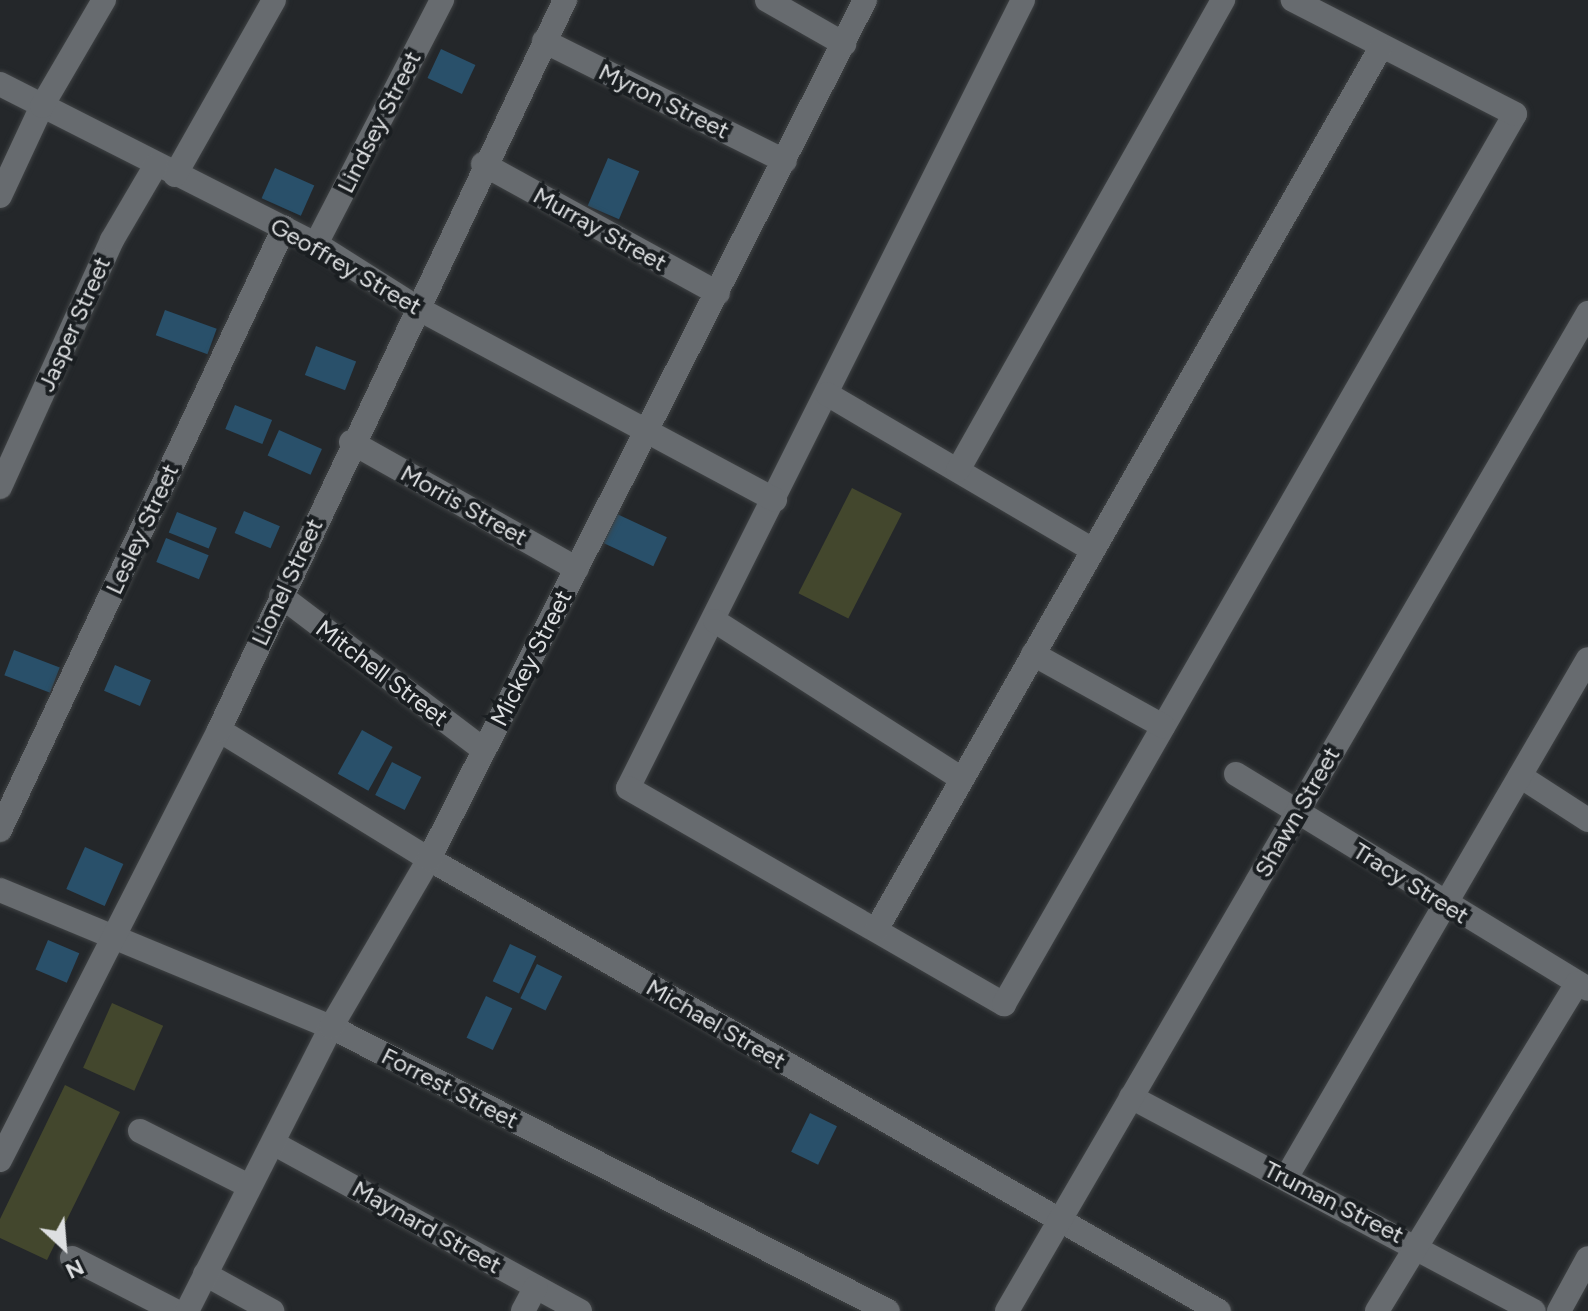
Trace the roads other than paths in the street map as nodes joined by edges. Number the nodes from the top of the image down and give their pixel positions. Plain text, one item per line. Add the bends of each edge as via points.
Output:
1 (104, 0) edge
2 (274, 0) edge
3 (442, 0) edge
4 (767, 0) edge
5 (865, 0) edge
6 (1023, 0) edge
7 (1223, 0) edge
8 (1293, 0) edge
9 (562, 1) edge
10 (544, 41) junction
11 (844, 44) junction
12 (1380, 49) junction
13 (0, 84) edge
14 (42, 106) junction
15 (785, 161) junction
16 (483, 164) junction
17 (165, 170) junction
18 (0, 196) edge
19 (284, 228) junction
20 (316, 244) junction
21 (718, 293) junction
22 (419, 309) junction
23 (1588, 313) edge
24 (827, 394) junction
25 (646, 433) junction
26 (351, 442) junction
27 (958, 470) junction
28 (0, 487) edge
29 (775, 500) junction
30 (1093, 550) junction
31 (577, 569) junction
32 (281, 596) junction
33 (715, 621) junction
34 (1033, 654) junction
35 (1588, 659) edge
36 (1163, 726) junction
37 (219, 730) junction
38 (484, 750) junction
39 (1236, 774) dead end
40 (1520, 776) junction
41 (962, 779) junction
42 (1297, 813) junction
43 (1588, 820) edge
44 (0, 830) edge
45 (429, 859) junction
46 (0, 890) edge
47 (1443, 904) junction
48 (876, 930) junction
49 (112, 940) junction
50 (1582, 986) edge
51 (331, 1027) junction
52 (1131, 1097) junction
53 (140, 1131) dead end
54 (273, 1143) junction
55 (0, 1160) edge
56 (1286, 1178) junction
57 (249, 1186) junction
58 (1059, 1222) junction
59 (1417, 1245) junction
60 (72, 1258) dead end
61 (1588, 1258) edge
62 (205, 1274) junction
63 (536, 1287) junction
64 (175, 1311) edge
65 (187, 1311) edge
66 (272, 1311) edge
67 (523, 1311) edge
68 (580, 1311) edge
69 (888, 1311) edge
70 (1007, 1311) edge
71 (1219, 1311) edge
72 (1377, 1311) edge
73 (1534, 1311) edge
74 (1559, 1311) edge

1 - 14 street
2 - 17 street, Jasper Street
3 - 20 street, Lindsey Street
4 - 11 street
5 - 11 street, Mickey Street
6 - 24 street
7 - 27 street
8 - 12 street
9 - 10 street, Lionel Street
10 - 15 street, Myron Street
10 - 16 street, Lionel Street
11 - 15 street, Mickey Street
12 - 30 street
12 - 36 street via 1515,114
13 - 14 street, Geoffrey Street
14 - 17 street, Geoffrey Street
14 - 18 street
15 - 21 street, Mickey Street
16 - 21 street, Murray Street
16 - 22 street, Lionel Street
17 - 19 street, Geoffrey Street
17 - 28 street, Jasper Street via 112,240
19 - 20 street, Geoffrey Street
19 - 44 street, Lesley Street
20 - 22 street, Geoffrey Street
21 - 25 street, Mickey Street
22 - 25 street, Geoffrey Street
22 - 26 street, Lionel Street
23 - 42 street, Shawn Street
24 - 27 street
24 - 29 street
25 - 29 street, Geoffrey Street
25 - 31 street, Mickey Street
26 - 31 street, Morris Street
26 - 32 street, Lionel Street
27 - 30 street
29 - 33 street
30 - 34 street
31 - 38 street, Mickey Street
32 - 37 street, Lionel Street
32 - 38 street, Mitchell Street
33 - 41 street
33 - 48 street via 628,788
34 - 36 street
34 - 41 street
35 - 40 street
36 - 48 street via 1004,1004
37 - 45 street, Michael Street
37 - 49 street, Lionel Street
38 - 45 street, Mickey Street
39 - 42 street, Tracy Street
40 - 43 street
40 - 47 street
41 - 48 street
42 - 47 street, Tracy Street
42 - 52 street, Shawn Street
45 - 51 street, Mickey Street
45 - 58 street, Michael Street
46 - 49 street, Forrest Street
47 - 50 street, Tracy Street
47 - 56 street
49 - 51 street, Forrest Street
49 - 55 street, Lionel Street
50 - 59 street
51 - 54 street, Mickey Street
51 - 69 street, Forrest Street
52 - 56 street, Truman Street
52 - 58 street, Shawn Street
53 - 57 street
54 - 57 street, Mickey Street
54 - 63 street, Maynard Street
56 - 59 street, Truman Street
57 - 62 street, Mickey Street
58 - 70 street, Shawn Street
58 - 71 street, Michael Street
59 - 72 street
59 - 73 street, Truman Street
60 - 64 street
61 - 74 street
62 - 65 street, Mickey Street
62 - 66 street
63 - 67 street
63 - 68 street, Maynard Street

